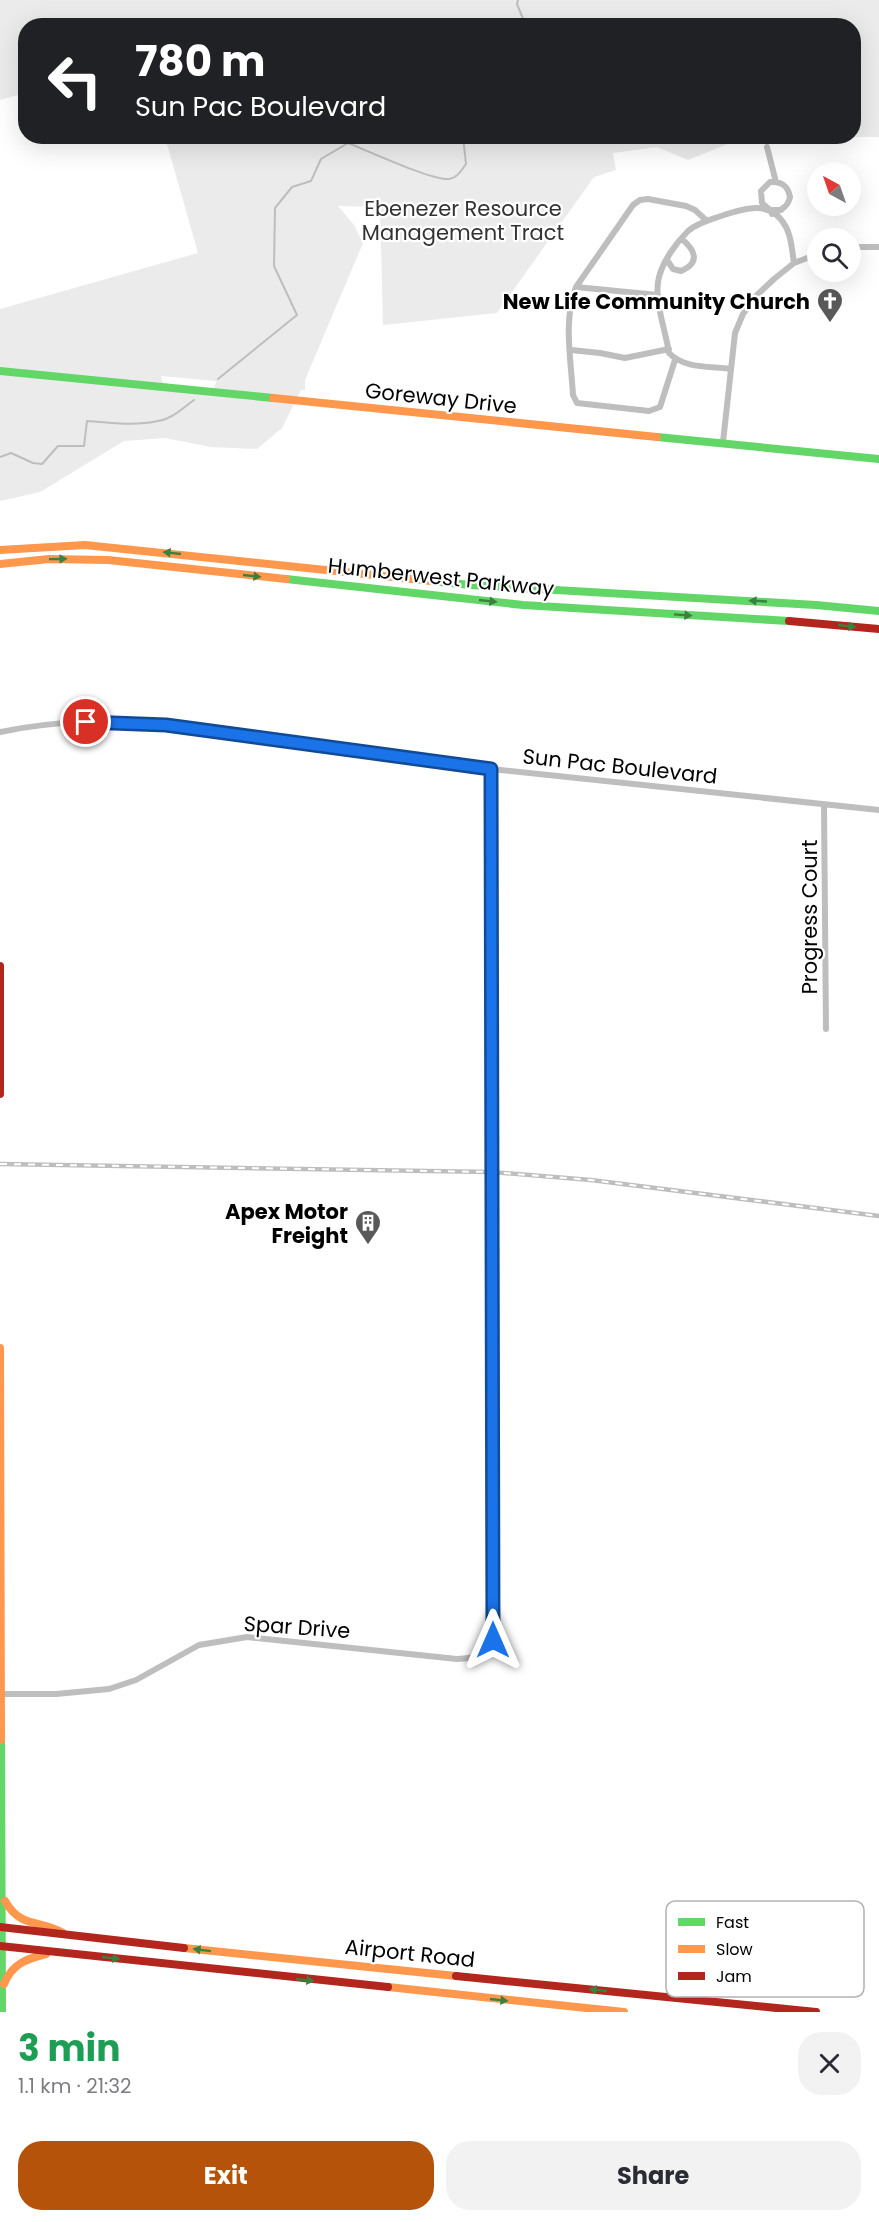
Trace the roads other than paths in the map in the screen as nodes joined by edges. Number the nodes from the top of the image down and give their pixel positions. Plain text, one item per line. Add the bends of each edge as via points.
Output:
1 (767, 147) dead end
2 (776, 182) junction
3 (763, 206) junction
4 (781, 210) junction
5 (772, 214) junction
6 (707, 221) junction
7 (682, 238) junction
8 (861, 247) edge
9 (879, 247) edge
10 (807, 258) edge
11 (667, 260) junction
12 (794, 263) junction
13 (576, 286) junction
14 (658, 295) junction
15 (669, 349) junction
16 (571, 350) junction
17 (675, 360) junction
18 (730, 369) junction
19 (0, 371) edge
20 (723, 442) junction
21 (879, 459) edge
22 (0, 550) edge
23 (0, 564) edge
24 (879, 611) edge
25 (879, 629) edge
26 (0, 732) edge
27 (491, 769) junction
28 (824, 805) junction
29 (879, 810) edge
30 (0, 966) edge
31 (826, 1029) dead end
32 (0, 1094) edge
33 (0, 1348) edge
34 (1, 1694) edge
35 (3, 1895) junction
36 (1, 1927) edge
37 (63, 1934) junction
38 (1, 1946) edge
39 (53, 1952) junction
40 (2, 1990) junction
41 (666, 1997) edge
42 (667, 1997) edge
43 (2, 2012) edge
44 (624, 2012) edge
45 (816, 2012) edge

1 - 2 street
2 - 3 street via 770,182 761,191
2 - 4 street via 789,192 789,203
3 - 4 street
3 - 5 street
3 - 6 street
4 - 5 street
5 - 12 street via 786,228
6 - 7 street
6 - 13 street via 690,207 640,200
7 - 11 street
7 - 11 street via 694,262 681,271 673,269
8 - 9 street
10 - 12 street
11 - 14 street via 659,275
12 - 18 street via 757,295 743,315 735,333
13 - 14 street
13 - 16 street via 570,300
14 - 15 street
15 - 16 street via 625,358
15 - 17 street
16 - 17 street via 573,395 577,403 649,411 660,407
17 - 18 street
18 - 20 street
19 - 20 main road, Goreway Drive
20 - 21 main road, Goreway Drive
24 -> 22 main road, Humberwest Parkway via 470,585 85,545
23 -> 25 main road, Humberwest Parkway via 49,559 108,560 523,605
26 - 27 street, Sun Pac Boulevard via 78,722 163,725
27 - 28 street, Sun Pac Boulevard
27 - 34 street, Spar Drive via 493,1640 489,1649 474,1658 457,1659 248,1637 199,1645 136,1680 109,1689
28 - 29 street, Sun Pac Boulevard
28 - 31 street, Progress Court
30 - 32 main road
33 - 34 main road
34 - 35 main road
35 - 36 main road
35 - 37 main road via 8,1908 22,1921 54,1926
36 - 37 main road, Airport Road
36 - 38 main road
41 -> 37 main road, Airport Road
38 - 39 main road, Airport Road
38 - 40 main road
39 - 40 main road via 15,1965
39 -> 44 main road, Airport Road
40 - 43 main road
45 -> 42 main road, Airport Road

